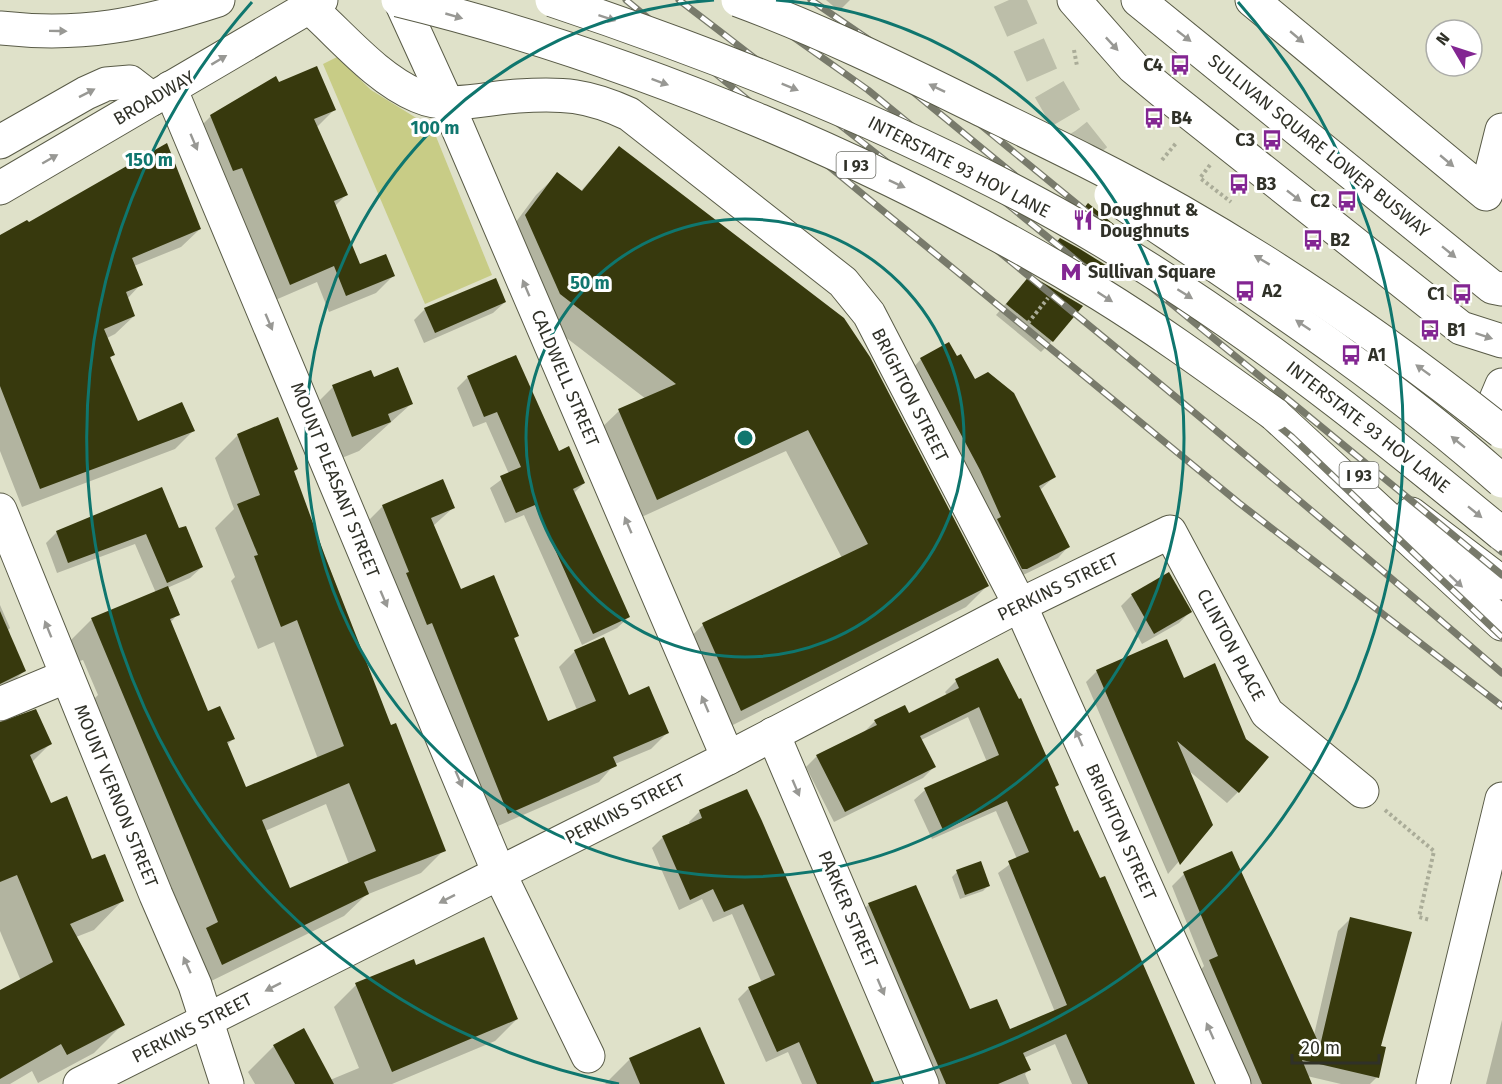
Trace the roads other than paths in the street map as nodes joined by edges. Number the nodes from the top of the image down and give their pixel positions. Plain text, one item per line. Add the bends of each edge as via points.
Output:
1 (218, 0) edge
2 (399, 0) edge
3 (552, 0) edge
4 (738, 0) edge
5 (1074, 0) edge
6 (1138, 0) edge
7 (1252, 0) edge
8 (315, 3) edge
9 (0, 28) edge
10 (161, 94) junction
11 (447, 104) junction
12 (990, 114) junction
13 (1502, 130) edge
14 (0, 142) edge
15 (0, 188) edge
16 (1502, 289) edge
17 (1502, 341) edge
18 (1499, 410) edge
19 (1274, 414) junction
20 (1502, 481) edge
21 (0, 510) edge
22 (1170, 532) joint
23 (1502, 534) edge
24 (1502, 583) edge
25 (1020, 605) junction
26 (1502, 624) edge
27 (67, 676) junction
28 (0, 704) edge
29 (773, 734) junction
30 (728, 758) junction
31 (1362, 791) road end
32 (1501, 802) edge
33 (499, 873) junction
34 (207, 1020) junction
35 (588, 1056) dead end
36 (80, 1084) edge
37 (227, 1084) edge
38 (922, 1084) edge
39 (1234, 1084) edge
40 (1433, 1084) edge

9 -> 1 main road via 80,32 128,26
2 - 11 main road, CALDWELL STREET
2 -> 19 main road, I 93, bridge via 610,64 710,101 896,184 1008,241 1101,295
3 -> 23 main road, INTERSTATE 93 HOV LANE / I 93, bridge via 829,103 1027,198 1217,314 1306,376
12 -> 4 main road, bridge via 791,20
5 -> 17 main road via 1133,67 1162,91 1461,328
6 -> 16 main road, SULLIVAN SQUARE LOWER BUSWAY via 1492,287
7 -> 13 main road via 1486,194
10 -> 8 main road, BROADWAY
8 - 11 main road, BRIGHTON STREET via 390,80 418,96
14 -> 10 main road via 106,84 130,82
15 -> 10 main road, BROADWAY
10 -> 33 main road, MOUNT PLEASANT STREET
11 - 25 main road, BRIGHTON STREET via 519,96 600,100 629,114 843,282 869,314
30 -> 11 main road, CALDWELL STREET
18 -> 12 main road, bridge via 1181,212
20 -> 12 main road, bridge via 1410,404 1307,328
19 - 24 main road, I 93
19 -> 26 main road
27 -> 21 main road, MOUNT VERNON STREET
22 - 25 main road, PERKINS STREET
22 - 31 main road, CLINTON PLACE via 1267,713
25 - 29 main road, PERKINS STREET
39 -> 25 main road, BRIGHTON STREET
27 - 28 main road
34 -> 27 main road, MOUNT VERNON STREET
29 - 30 main road, PERKINS STREET
29 -> 38 main road, PARKER STREET
30 - 33 main road, PERKINS STREET
32 - 40 main road
33 -> 34 main road, PERKINS STREET
33 - 35 main road, MOUNT PLEASANT STREET
34 - 36 main road, PERKINS STREET
34 - 37 main road, MOUNT VERNON STREET

